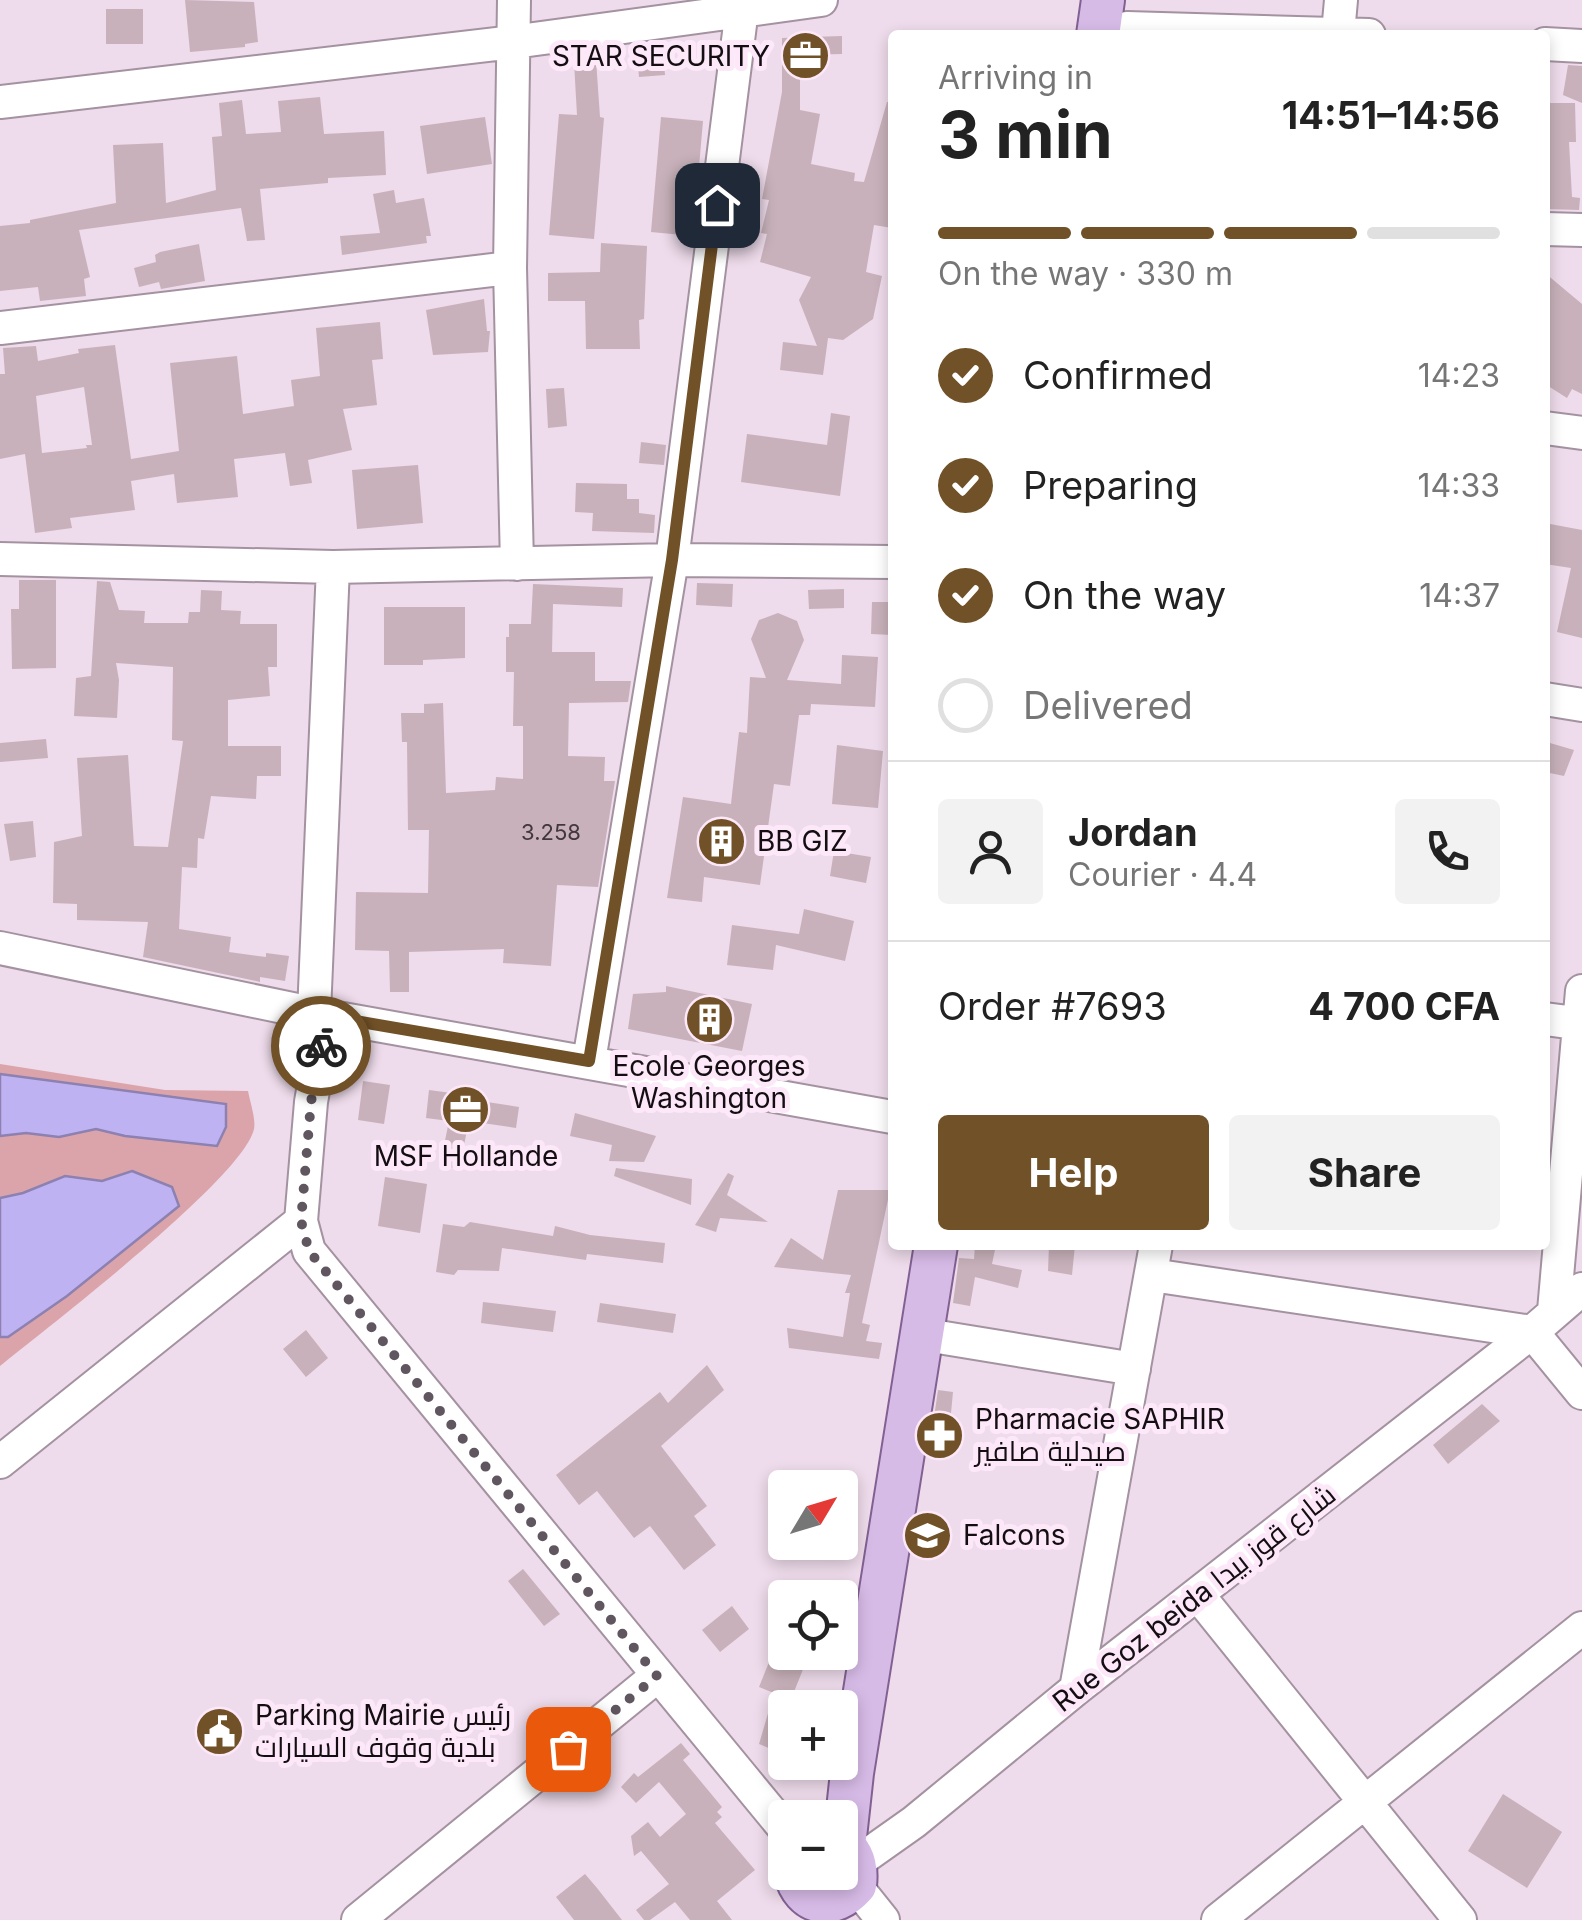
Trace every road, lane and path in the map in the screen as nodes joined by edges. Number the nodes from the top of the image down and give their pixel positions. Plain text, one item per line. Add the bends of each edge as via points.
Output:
1 (514, 0) edge
2 (820, 0) edge
3 (1341, 0) edge
4 (742, 8) junction
5 (1117, 20) edge
6 (1286, 30) edge
7 (1352, 30) edge
8 (513, 42) junction
9 (1550, 44) edge
10 (1582, 46) edge
11 (0, 102) edge
12 (1550, 229) edge
13 (1582, 230) edge
14 (510, 268) junction
15 (0, 328) edge
16 (1550, 429) edge
17 (1582, 433) edge
18 (0, 559) edge
19 (672, 560) junction
20 (888, 562) edge
21 (517, 564) junction
22 (333, 567) junction
23 (1550, 700) edge
24 (1582, 705) edge
25 (0, 948) edge
26 (1582, 991) edge
27 (320, 1014) junction
28 (1568, 1022) edge
29 (589, 1061) junction
30 (888, 1116) edge
31 (301, 1221) junction
32 (1550, 1238) edge
33 (908, 1250) edge
34 (935, 1250) edge
35 (1549, 1250) edge
36 (1154, 1260) edge
37 (1582, 1288) edge
38 (1543, 1322) junction
39 (920, 1334) junction
40 (1134, 1369) junction
41 (1582, 1394) edge
42 (0, 1462) edge
43 (1198, 1595) junction
44 (1582, 1628) edge
45 (657, 1676) junction
46 (1076, 1689) junction
47 (842, 1690) edge
48 (847, 1800) edge
49 (1364, 1802) junction
50 (768, 1809) edge
51 (858, 1862) edge
52 (841, 1890) edge
53 (358, 1920) edge
54 (884, 1920) edge
55 (1218, 1920) edge
56 (1460, 1920) edge

1 - 8 street
2 - 4 street
3 - 7 street
4 - 8 street
4 - 19 street
5 - 6 street
8 - 11 street
8 - 14 street
9 - 10 street
12 - 13 street
14 - 15 street
14 - 21 street
16 - 17 street
18 - 22 street
19 - 20 street
19 - 21 street
19 - 29 street
21 - 22 street
22 - 27 street
23 - 24 street
25 - 27 street
26 - 28 street
27 - 29 street
27 - 31 street
28 - 32 street
29 - 30 street
31 - 42 street
31 - 45 street via 309,1251
33 - 47 main road
34 - 39 main road
35 - 38 street
36 - 38 street
36 - 40 street
37 - 38 street, Rue Goz beida شارع قوز بيدا
38 - 41 street
38 - 43 street, Rue Goz beida شارع قوز بيدا
39 - 40 street
39 - 48 main road
40 - 46 street
43 - 46 street, Rue Goz beida شارع قوز بيدا
43 - 49 street
44 - 49 street
45 - 50 street
45 - 53 street
46 - 51 street, Rue Goz beida شارع قوز بيدا
49 - 55 street
49 - 56 street
52 - 54 street

